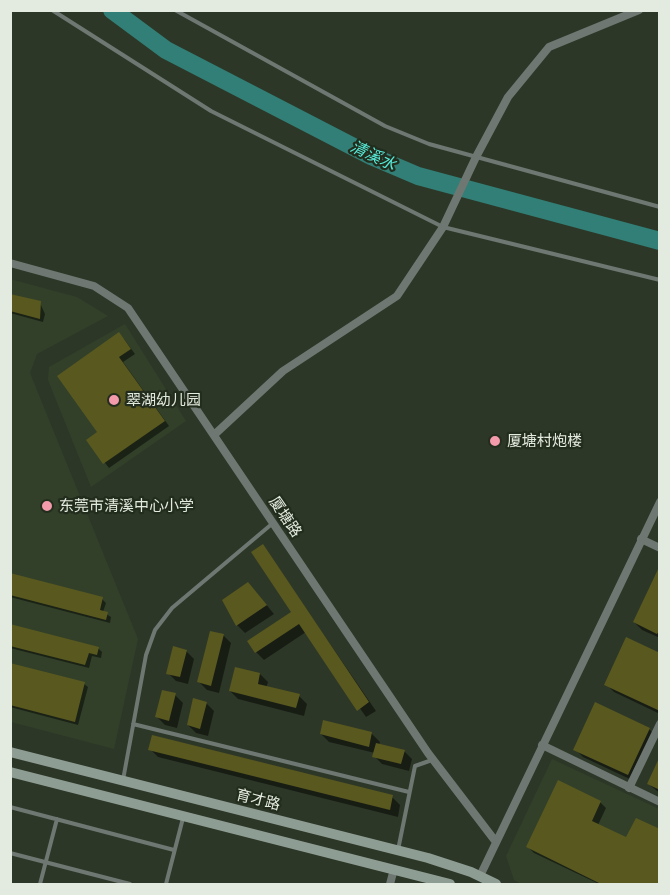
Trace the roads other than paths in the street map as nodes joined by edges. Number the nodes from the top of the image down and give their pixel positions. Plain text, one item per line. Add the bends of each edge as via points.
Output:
1 (52, 10) edge
2 (175, 10) edge
3 (639, 10) edge
4 (476, 157) junction
5 (660, 207) edge
6 (443, 226) junction
7 (10, 263) edge
8 (660, 280) edge
9 (214, 435) junction
10 (660, 502) edge
11 (273, 522) junction
12 (641, 539) junction
13 (660, 548) edge
14 (133, 724) junction
15 (660, 724) edge
16 (542, 745) junction
17 (10, 753) edge
18 (434, 760) junction
19 (10, 772) edge
20 (123, 781) junction
21 (629, 788) junction
22 (409, 792) junction
23 (660, 802) edge
24 (10, 807) edge
25 (183, 816) junction
26 (57, 819) junction
27 (496, 842) junction
28 (174, 850) junction
29 (398, 850) junction
30 (10, 853) edge
31 (46, 862) junction
32 (394, 869) junction
33 (480, 876) junction
34 (40, 885) edge
35 (130, 885) edge
36 (166, 885) edge
37 (390, 885) edge
38 (450, 885) edge
39 (496, 885) edge

1 - 6 lane via 211,111
2 - 4 lane via 385,126
3 - 4 street via 549,47 508,96
4 - 5 lane
4 - 6 street
6 - 8 lane
6 - 9 street via 397,296 283,371
7 - 9 street, 厦塘路 via 94,286 128,308
9 - 11 street, 厦塘路
10 - 12 street
11 - 14 lane via 172,608 155,630 146,655
11 - 18 street, 厦塘路
12 - 13 street
12 - 16 street
14 - 20 lane
14 - 22 lane
15 - 21 street
16 - 21 street
16 - 27 street
17 - 20 main road, 育才路
18 - 22 lane via 415,766
18 - 27 street, 厦塘路
19 - 25 main road
20 - 29 main road, 育才路
21 - 23 street
22 - 29 lane
24 - 26 lane
25 - 28 lane
25 - 32 main road
26 - 28 lane
26 - 31 lane
27 - 33 street
28 - 36 lane
29 - 33 main road, 育才路
30 - 31 lane
31 - 34 lane
31 - 35 lane
32 - 37 street
32 - 38 main road
33 - 39 main road, 育才路

